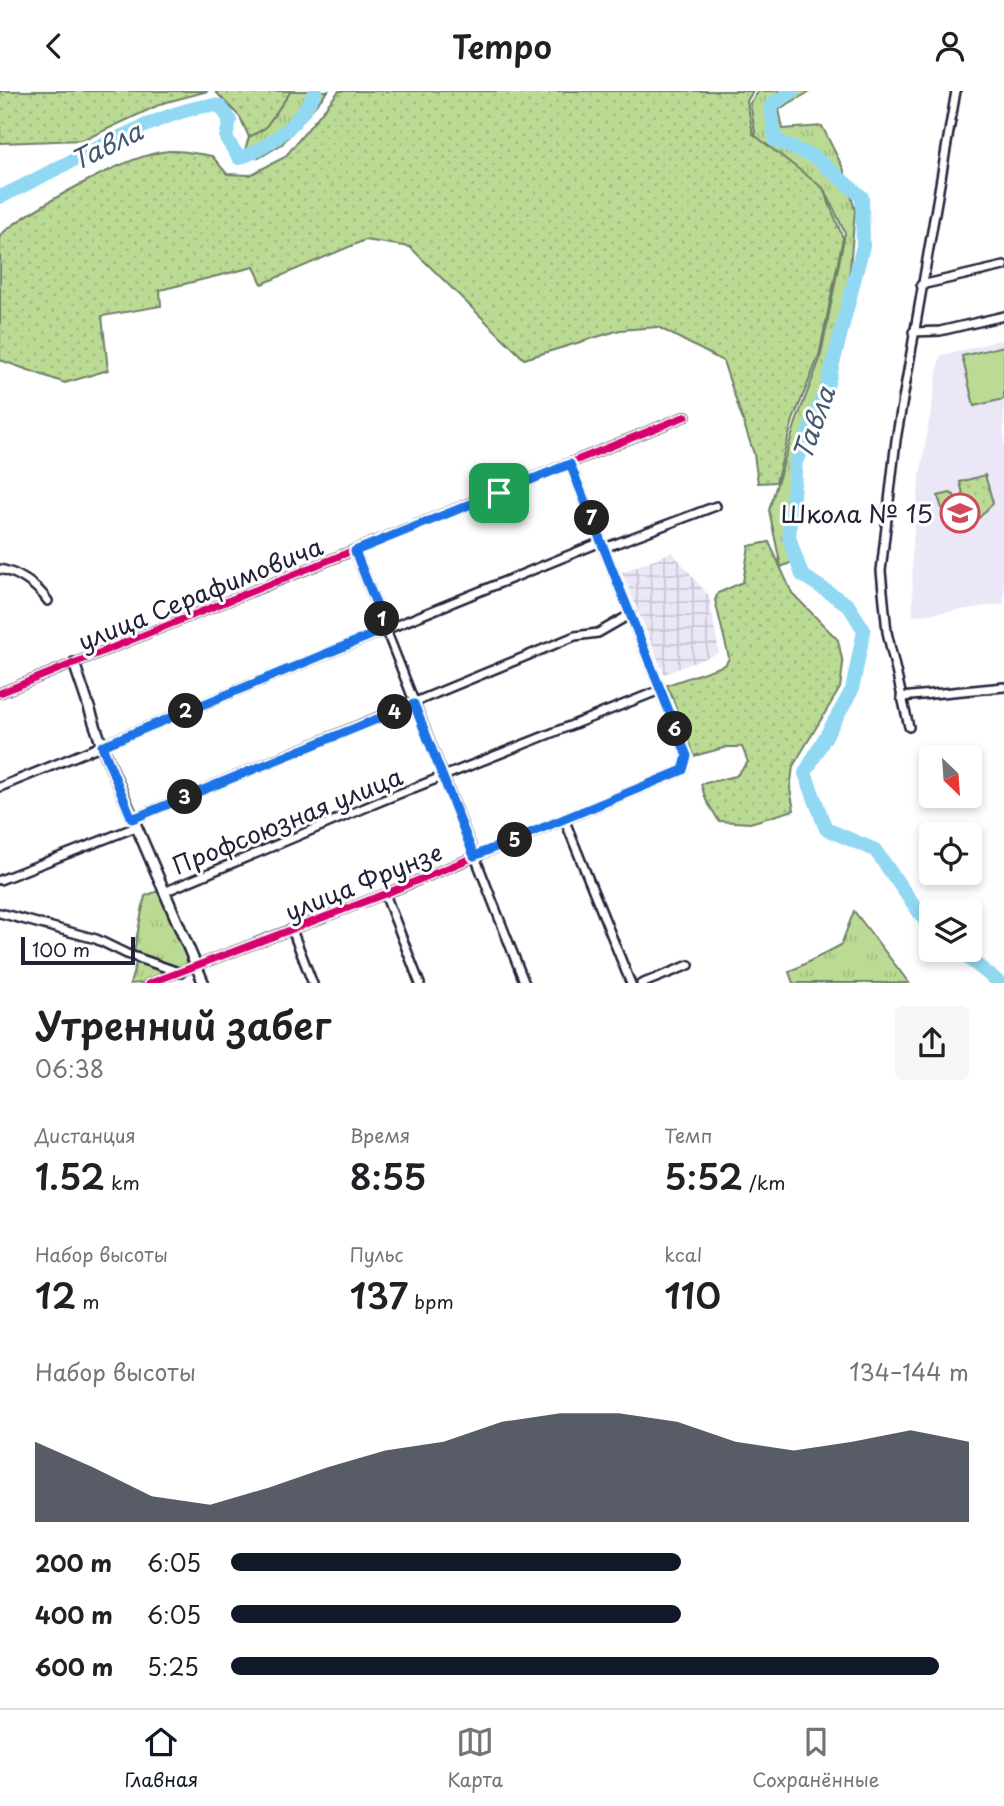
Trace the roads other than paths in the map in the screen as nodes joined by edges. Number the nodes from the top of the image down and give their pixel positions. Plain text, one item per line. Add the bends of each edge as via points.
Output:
1 (956, 91) edge
2 (1004, 266) edge
3 (922, 285) junction
4 (1004, 316) edge
5 (914, 332) junction
6 (686, 416) dead end
7 (570, 464) junction
8 (716, 506) dead end
9 (602, 545) junction
10 (355, 551) junction
11 (0, 569) edge
12 (48, 601) dead end
13 (631, 614) junction
14 (386, 629) junction
15 (75, 663) junction
16 (1004, 687) edge
17 (660, 691) junction
18 (0, 693) edge
19 (901, 697) junction
20 (414, 704) junction
21 (909, 727) dead end
22 (102, 746) junction
23 (443, 778) junction
24 (0, 787) edge
25 (565, 821) junction
26 (134, 823) junction
27 (474, 856) junction
28 (0, 880) edge
29 (164, 892) junction
30 (385, 894) junction
31 (0, 913) edge
32 (292, 929) junction
33 (690, 965) dead end
34 (197, 967) junction
35 (182, 973) junction
36 (148, 983) edge
37 (204, 983) edge
38 (313, 983) edge
39 (420, 983) edge
40 (525, 983) edge
41 (631, 983) edge
42 (641, 983) edge

1 - 3 street
2 - 3 street
3 - 5 street
4 - 5 street via 940,331
5 - 19 street via 881,571 887,632
6 - 7 street, улица Серафимовича
7 - 9 street
7 - 10 street, улица Серафимовича
8 - 9 street
9 - 13 street
9 - 14 street
10 - 14 street
10 - 15 street, улица Серафимовича
11 - 12 street via 13,572
13 - 17 street
13 - 20 street via 598,633 575,636
14 - 20 street
14 - 22 street
15 - 18 street, улица Серафимовича
15 - 22 street
16 - 19 street
17 - 23 street, Профсоюзная улица
17 - 25 street, улица Фрунзе via 687,756 683,770
19 - 21 street
20 - 23 street
20 - 26 street
22 - 24 street
22 - 26 street
23 - 27 street
23 - 29 street, Профсоюзная улица
25 - 27 street, улица Фрунзе
25 - 41 street
26 - 28 street
26 - 29 street
27 - 30 street, улица Фрунзе
27 - 40 street
29 - 34 street
30 - 32 street, улица Фрунзе
30 - 39 street
31 - 35 street via 96,939
32 - 34 street, улица Фрунзе
32 - 38 street
33 - 42 street
34 - 35 street, улица Фрунзе
34 - 37 street
35 - 36 street, улица Фрунзе

